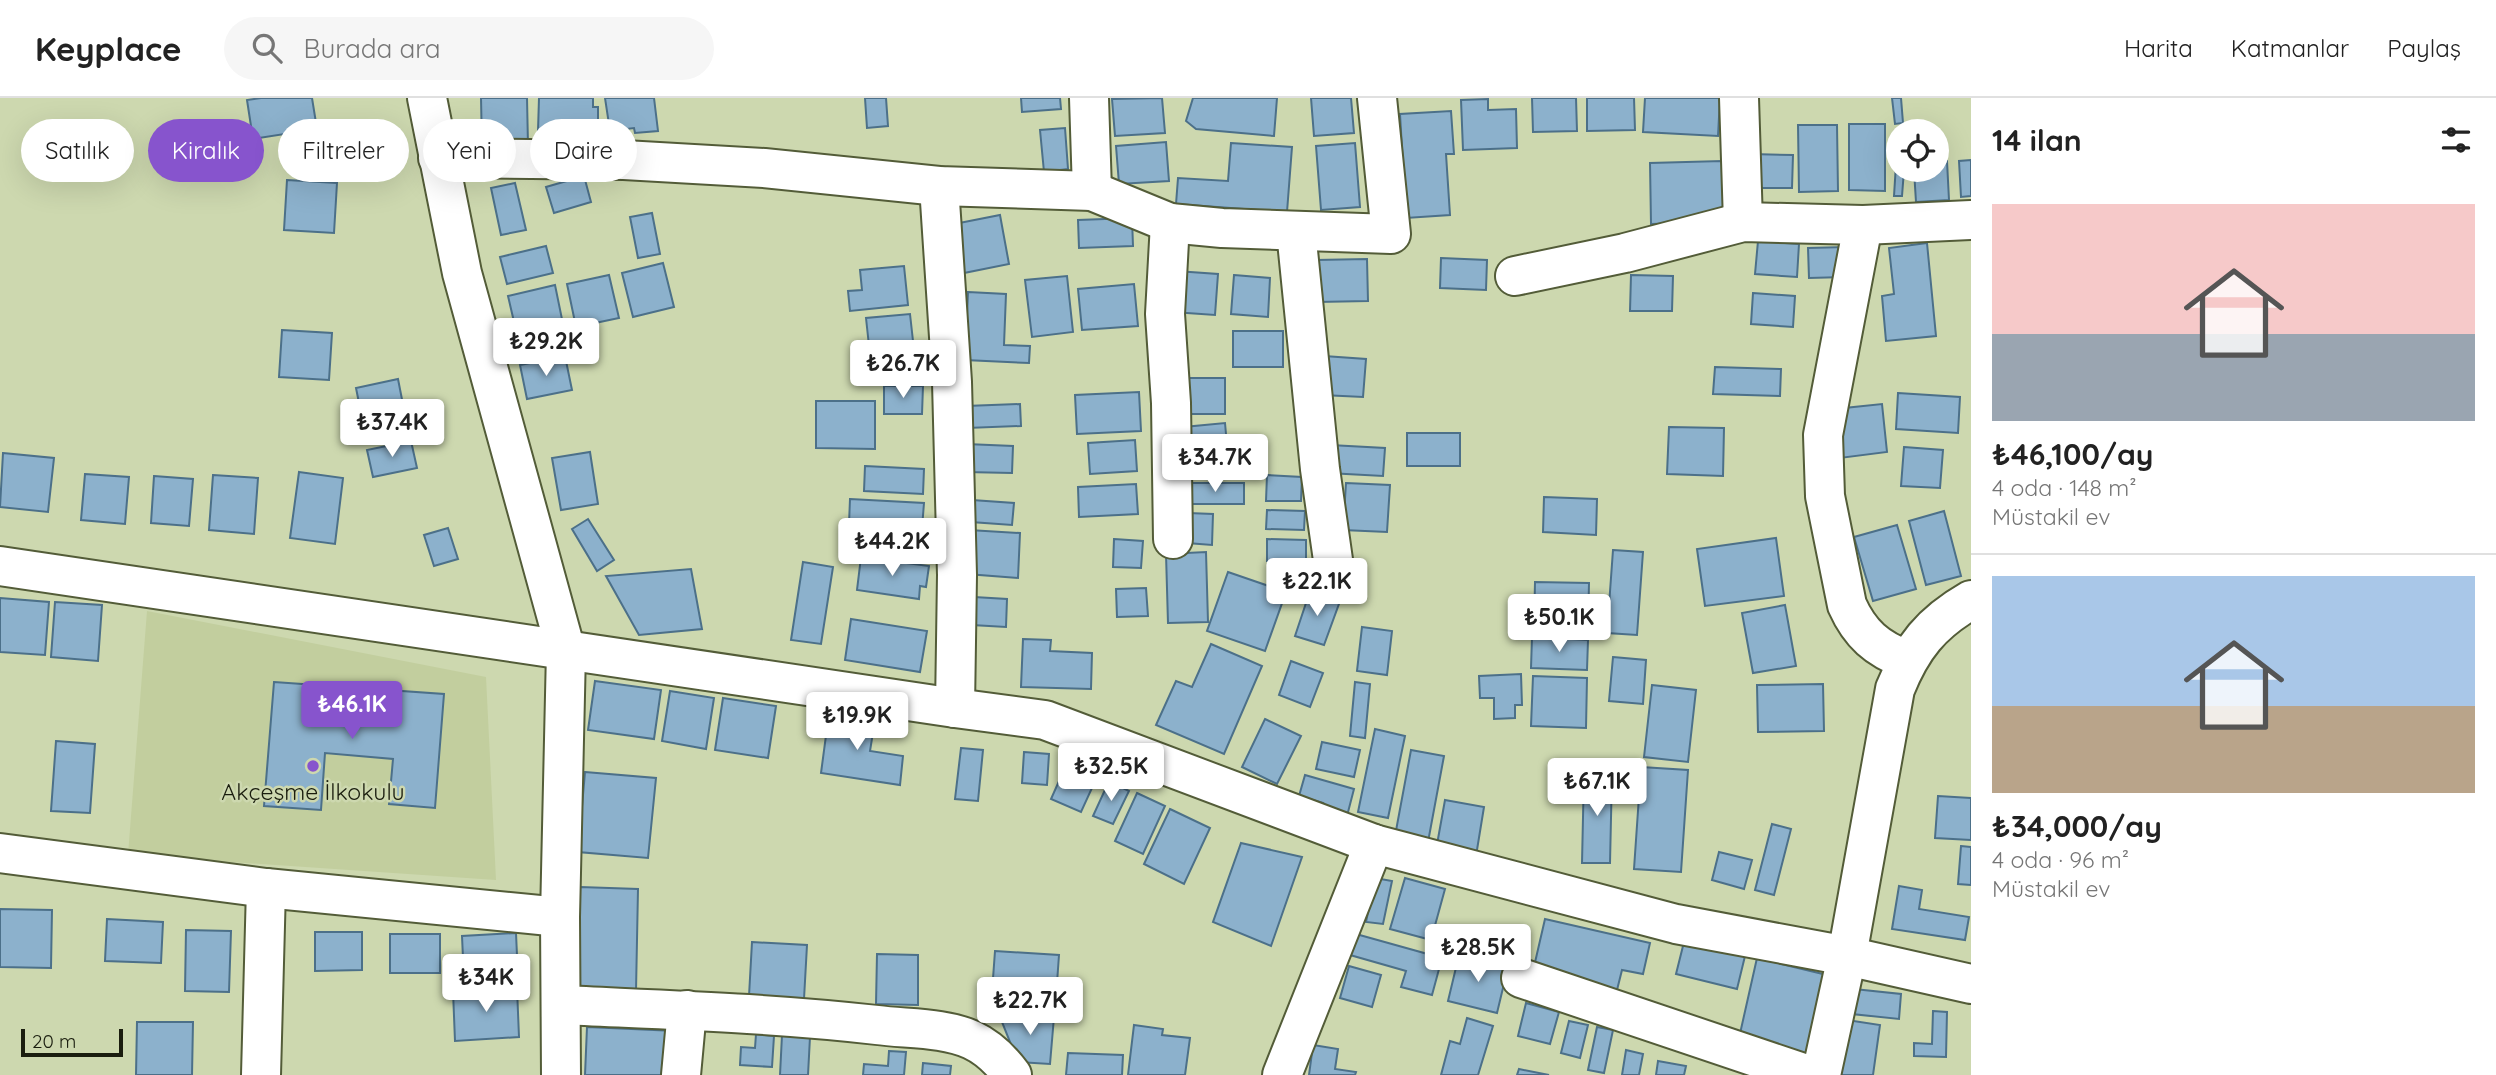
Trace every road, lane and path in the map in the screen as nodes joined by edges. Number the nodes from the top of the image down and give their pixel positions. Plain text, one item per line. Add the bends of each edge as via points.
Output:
1 (427, 98) edge
2 (1090, 98) edge
3 (1377, 98) edge
4 (1739, 98) edge
5 (431, 119) edge
6 (516, 159) edge
7 (443, 182) edge
8 (939, 186) junction
9 (1092, 191) junction
10 (1971, 220) edge
11 (1743, 222) junction
12 (1170, 223) junction
13 (1863, 225) junction
14 (1296, 231) junction
15 (1515, 276) dead end
16 (1173, 539) dead end
17 (0, 566) edge
18 (1334, 567) dead end
19 (1971, 600) edge
20 (566, 651) junction
21 (1907, 660) junction
22 (955, 708) junction
23 (1374, 844) junction
24 (0, 853) edge
25 (266, 888) junction
26 (560, 917) junction
27 (1847, 956) junction
28 (1521, 978) dead end
29 (1971, 984) edge
30 (561, 1006) junction
31 (687, 1010) junction
32 (261, 1075) edge
33 (561, 1075) edge
34 (681, 1075) edge
35 (1012, 1075) edge
36 (1282, 1075) edge
37 (1809, 1075) edge
38 (1821, 1075) edge

1 - 5 street
2 - 9 street
3 - 14 street via 1391,234
4 - 11 street
6 - 8 street via 764,168
7 - 20 street via 463,273
8 - 9 street
8 - 22 street via 952,382
9 - 12 street
10 - 13 street
11 - 13 street
11 - 15 street
12 - 14 street
12 - 16 street via 1165,314
13 - 21 street via 1826,410 1825,496 1853,619 1873,643
14 - 18 street
17 - 20 street
19 - 21 street via 1923,637
20 - 22 street
20 - 26 street
21 - 27 street via 1895,689
22 - 23 street via 1045,720
23 - 27 street via 1676,924
23 - 36 street
24 - 25 street
25 - 26 street
25 - 32 street
26 - 30 street
27 - 29 street
27 - 38 street
28 - 37 street
30 - 31 street
30 - 33 street
31 - 34 street
31 - 35 street via 948,1033 991,1051

